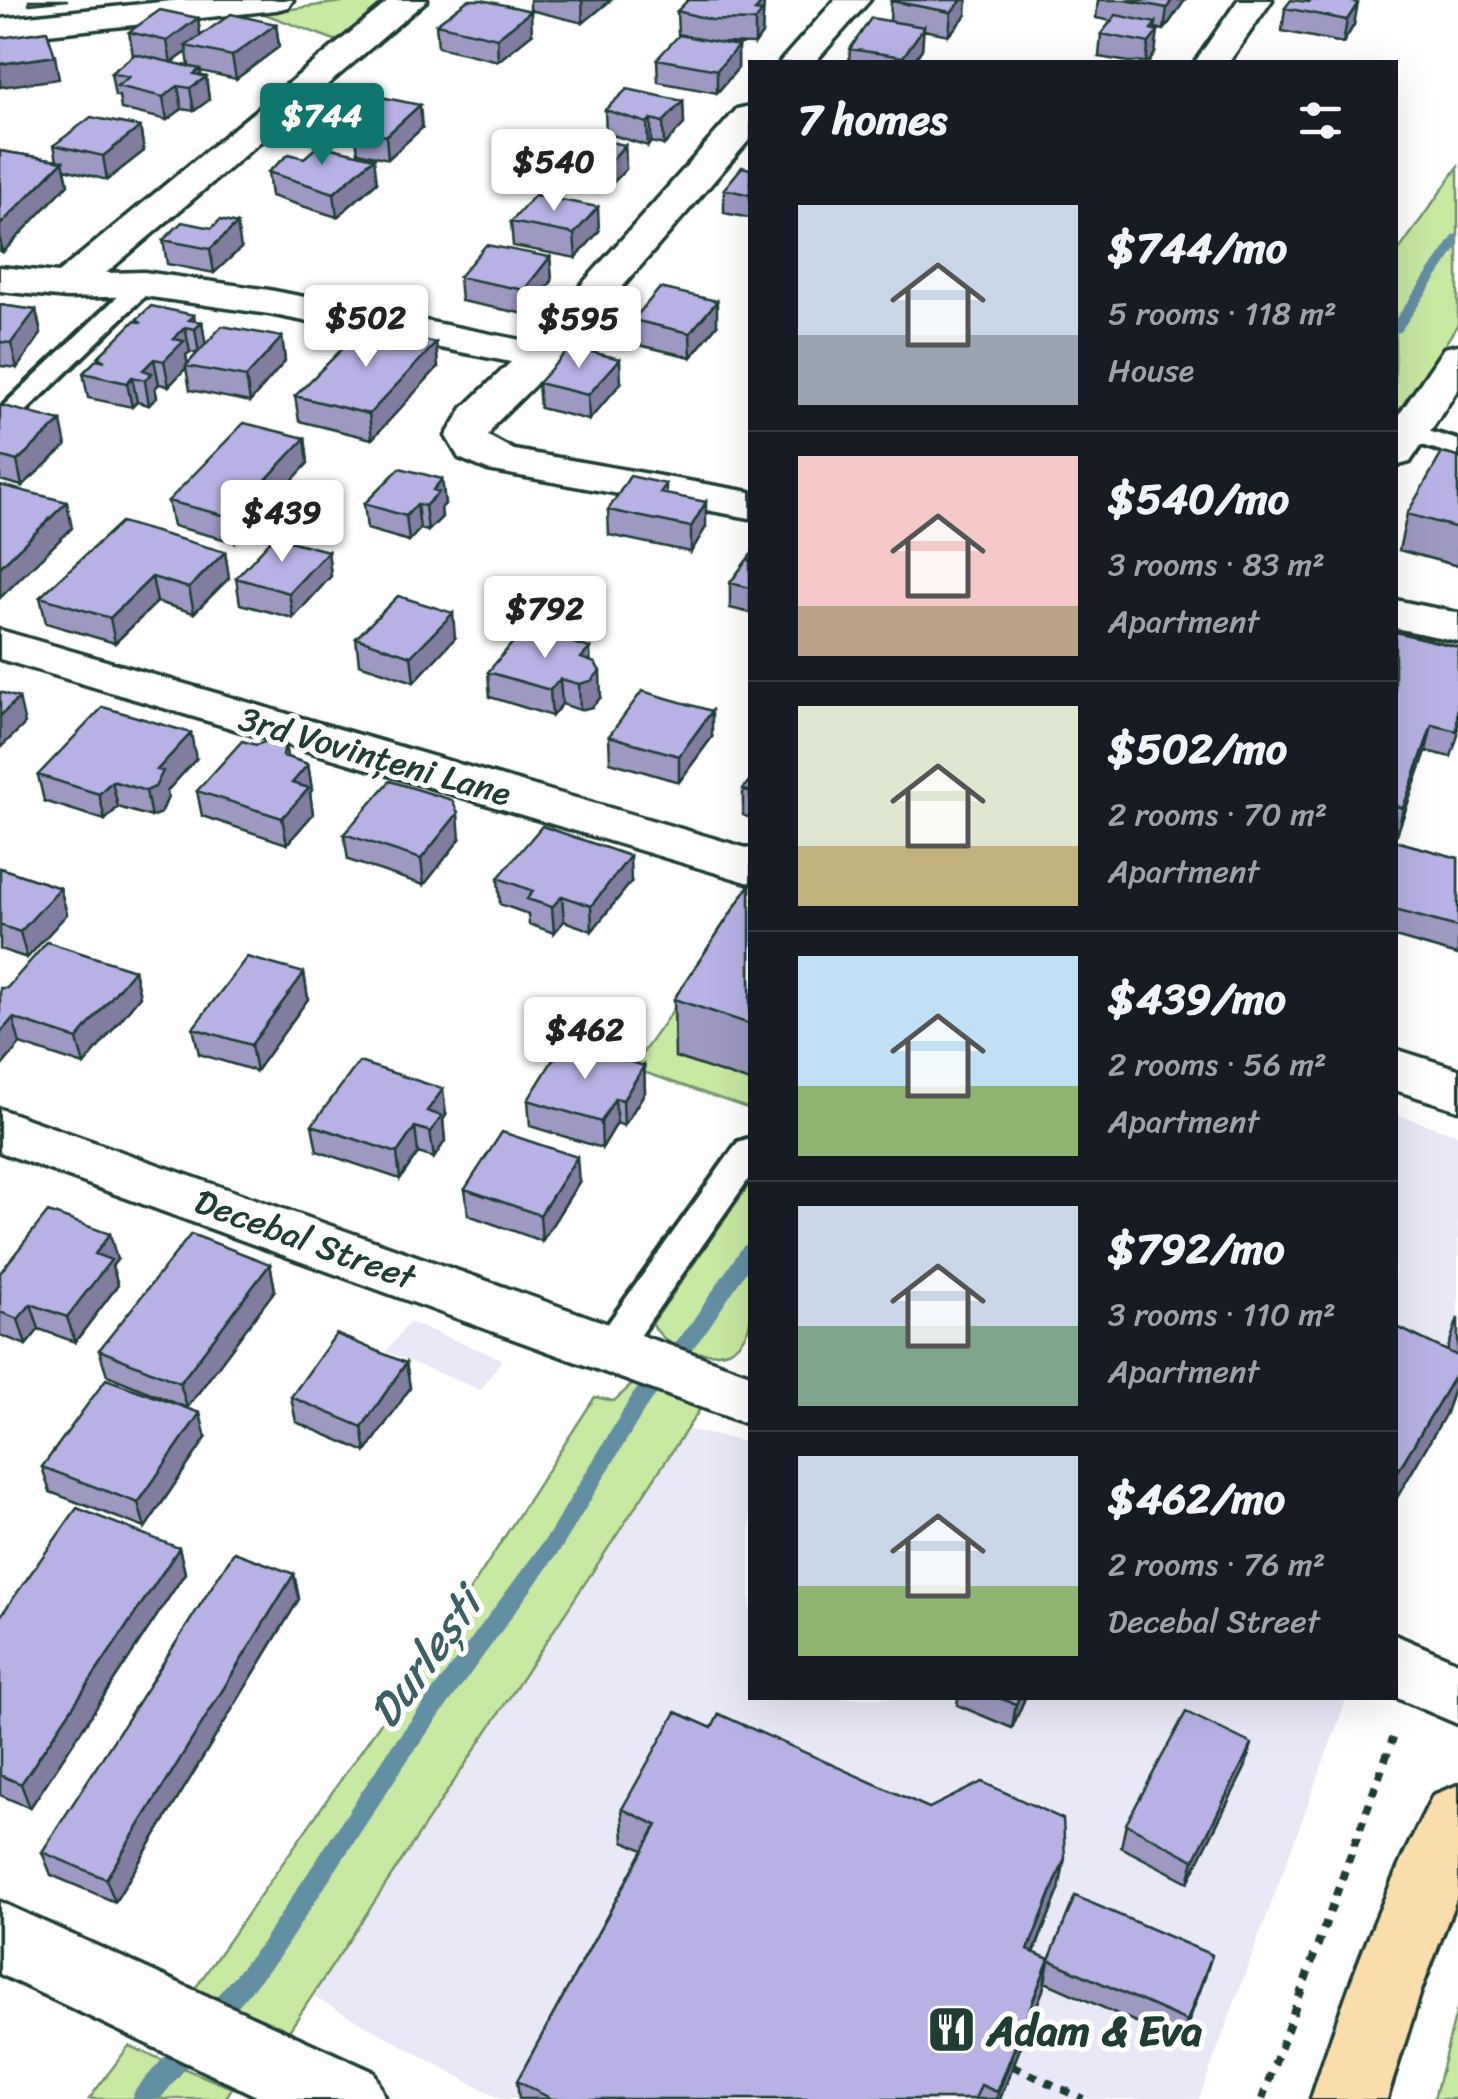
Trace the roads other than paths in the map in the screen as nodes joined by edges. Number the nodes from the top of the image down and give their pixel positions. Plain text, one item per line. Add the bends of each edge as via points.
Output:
1 (276, 0) edge
2 (410, 0) edge
3 (853, 0) edge
4 (1256, 0) edge
5 (0, 29) edge
6 (799, 60) edge
7 (1213, 60) edge
8 (748, 119) edge
9 (0, 279) edge
10 (144, 284) junction
11 (68, 286) junction
12 (541, 356) junction
13 (1458, 357) edge
14 (8, 415) edge
15 (1402, 443) edge
16 (1458, 448) edge
17 (748, 504) edge
18 (1398, 615) edge
19 (1458, 627) edge
20 (0, 644) edge
21 (748, 865) edge
22 (1398, 1071) edge
23 (1458, 1090) edge
24 (0, 1130) edge
25 (748, 1154) edge
26 (617, 1352) junction
27 (728, 1392) edge
28 (1398, 1666) edge
29 (1458, 1694) edge
30 (1458, 1818) edge
31 (0, 1937) edge
32 (347, 2099) edge
33 (1349, 2099) edge

1 - 5 street
2 - 11 street
3 - 6 street
4 - 7 street
8 - 12 street
9 - 11 street
10 - 11 street
10 - 12 street
10 - 14 lane
12 - 17 street via 478,418 467,436 474,449 503,461
13 - 15 street
15 - 16 lane
18 - 19 street
20 - 21 street, 3rd Vovințeni Lane
22 - 23 street
24 - 26 street, Decebal Street
25 - 26 lane
26 - 27 street, Decebal Street
28 - 29 street
30 - 33 main road via 1425,1882
31 - 32 street

